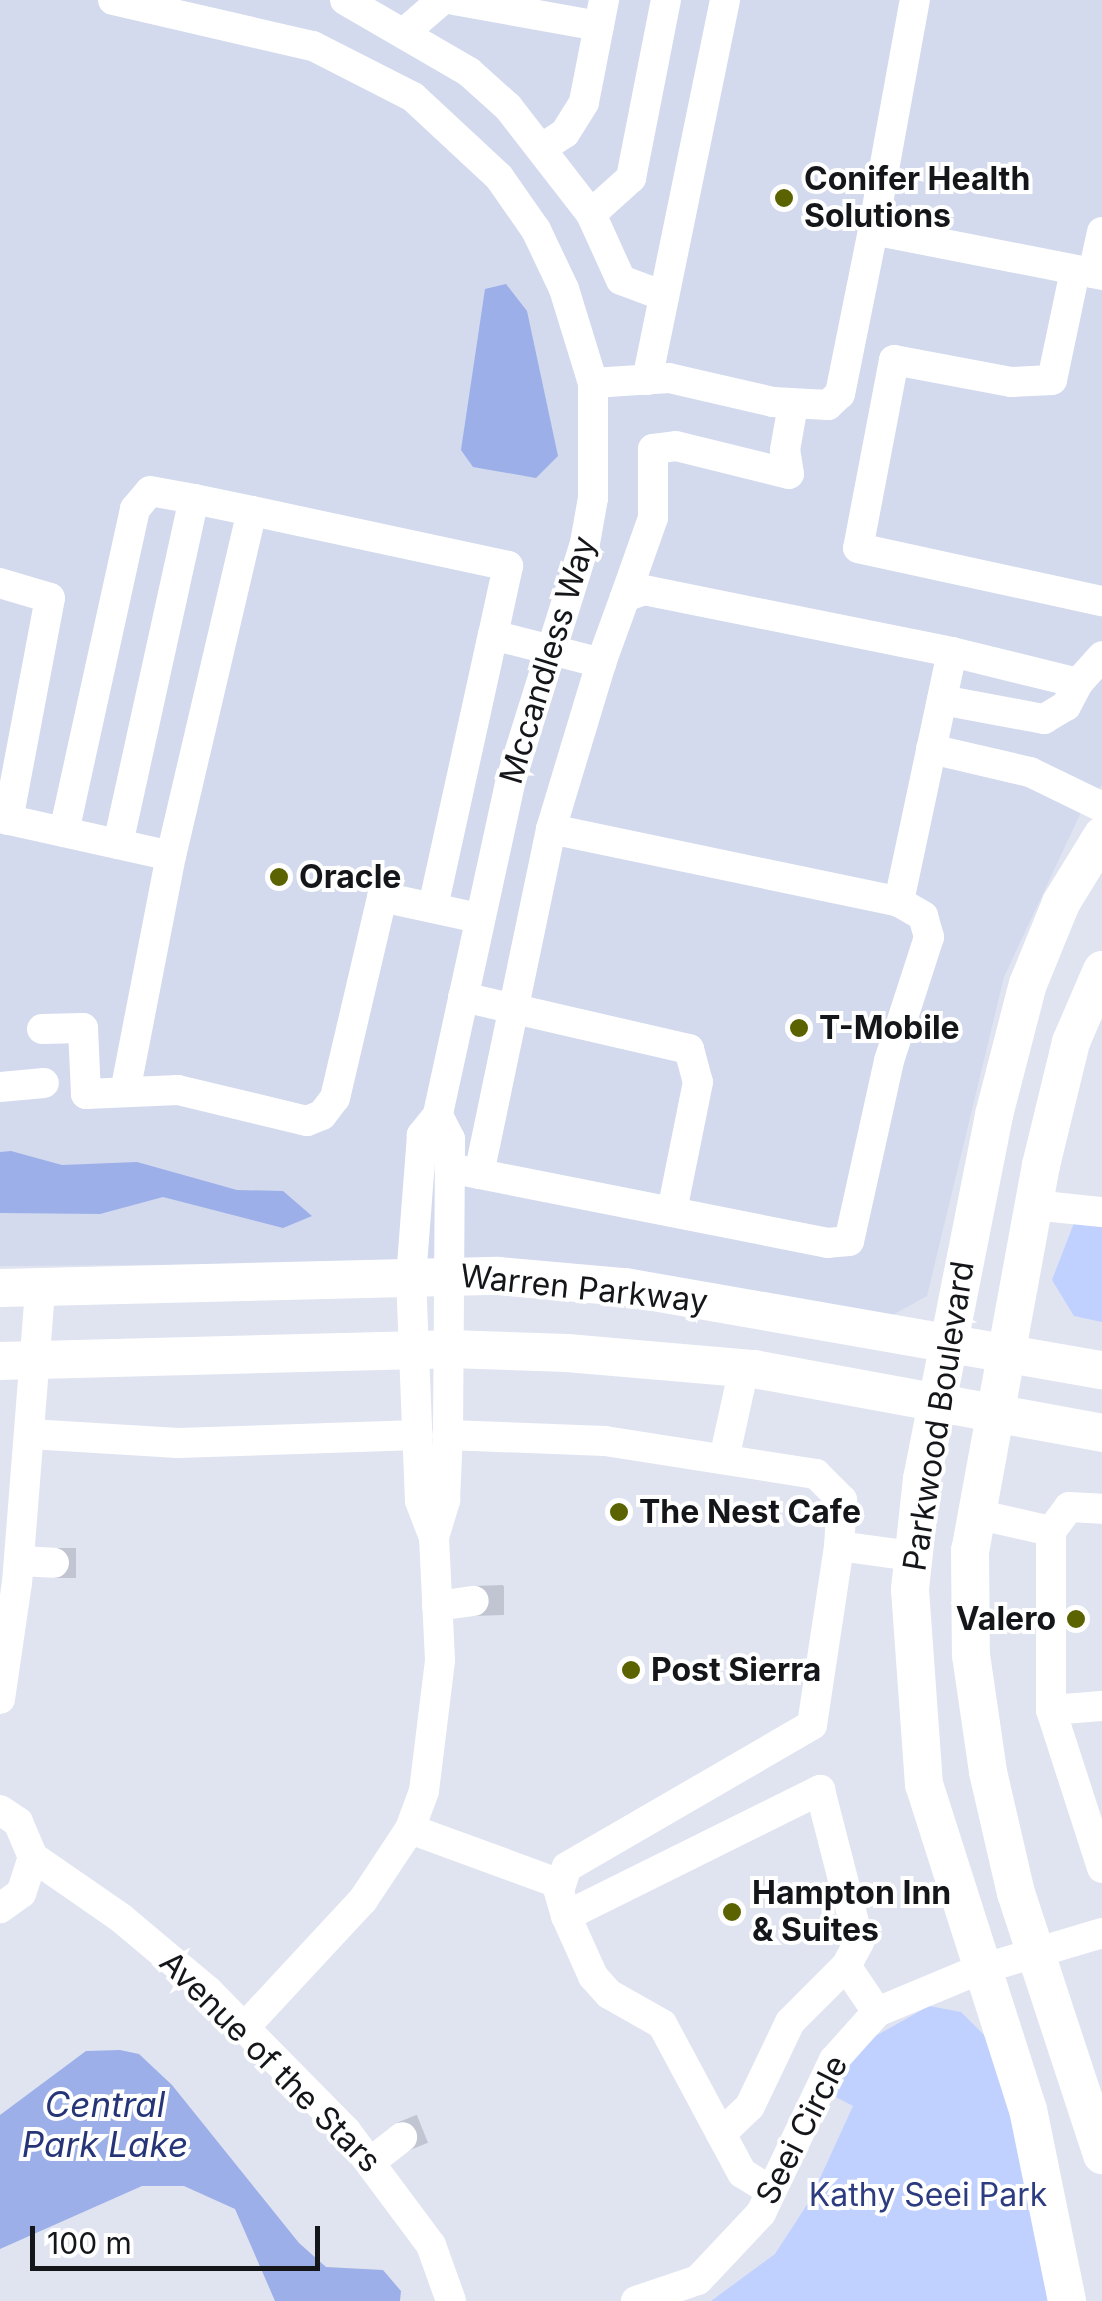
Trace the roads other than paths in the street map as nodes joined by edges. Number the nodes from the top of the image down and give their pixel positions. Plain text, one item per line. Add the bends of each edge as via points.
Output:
1 (114, 0) edge
2 (345, 0) edge
3 (442, 0) edge
4 (454, 0) edge
5 (666, 0) edge
6 (725, 0) edge
7 (915, 0) edge
8 (240, 13) edge
9 (601, 13) edge
10 (406, 31) junction
11 (542, 148) junction
12 (591, 214) junction
13 (873, 230) junction
14 (1102, 232) edge
15 (1090, 273) edge
16 (664, 296) junction
17 (849, 351) junction
18 (894, 360) junction
19 (647, 380) junction
20 (593, 383) junction
21 (794, 405) junction
22 (194, 499) junction
23 (252, 511) junction
24 (0, 583) edge
25 (625, 597) junction
26 (1102, 601) edge
27 (493, 635) junction
28 (554, 652) junction
29 (952, 652) junction
30 (1102, 656) edge
31 (601, 663) junction
32 (1078, 683) junction
33 (942, 700) junction
34 (931, 749) junction
35 (1102, 808) edge
36 (4, 819) edge
37 (551, 828) junction
38 (64, 832) junction
39 (1102, 836) edge
40 (118, 844) junction
41 (171, 856) junction
42 (899, 902) junction
43 (433, 907) junction
44 (478, 918) junction
45 (1102, 970) edge
46 (463, 996) junction
47 (510, 1006) junction
48 (42, 1029) dead end
49 (44, 1083) dead end
50 (0, 1087) edge
51 (125, 1092) junction
52 (438, 1115) junction
53 (464, 1171) junction
54 (1033, 1205) junction
55 (672, 1211) junction
56 (1102, 1212) edge
57 (429, 1276) junction
58 (0, 1288) edge
59 (40, 1290) junction
60 (948, 1343) junction
61 (432, 1349) junction
62 (1003, 1353) junction
63 (18, 1361) edge
64 (744, 1368) junction
65 (1102, 1370) edge
66 (936, 1404) junction
67 (992, 1414) junction
68 (1102, 1433) edge
69 (30, 1434) junction
70 (433, 1435) junction
71 (724, 1458) junction
72 (1102, 1510) edge
73 (976, 1514) junction
74 (1051, 1531) junction
75 (839, 1546) junction
76 (912, 1556) junction
77 (19, 1560) junction
78 (54, 1564) tunnel mouth
79 (474, 1601) tunnel mouth
80 (438, 1606) junction
81 (0, 1699) edge
82 (1102, 1706) edge
83 (1051, 1710) junction
84 (1, 1805) edge
85 (410, 1829) junction
86 (33, 1856) junction
87 (1102, 1868) edge
88 (560, 1884) junction
89 (10, 1900) edge
90 (89, 1900) junction
91 (566, 1916) junction
92 (1102, 1933) edge
93 (1034, 1951) junction
94 (846, 1966) junction
95 (978, 1970) junction
96 (877, 2012) junction
97 (244, 2028) junction
98 (721, 2134) junction
99 (402, 2137) tunnel mouth
100 (1102, 2155) edge
101 (373, 2160) junction
102 (771, 2190) junction
103 (451, 2301) edge
104 (636, 2301) edge
105 (1067, 2301) edge

1 - 8 street, Mccandless Way
2 - 10 street
3 - 10 street
4 - 9 street
5 - 12 street via 631,178
6 - 16 street
7 - 13 street
8 - 20 street, Mccandless Way via 369,70 453,129 536,230 564,290
9 - 11 street via 574,124
10 - 11 street via 469,72
11 - 12 street
12 - 16 street via 620,280
13 - 15 street
13 - 17 street
14 - 15 street
15 - 18 street via 1052,380 1011,382
16 - 19 street
17 - 18 street
17 - 21 street via 840,394 828,405
18 - 26 street via 858,548
19 - 20 street
19 - 21 street via 668,378
20 - 28 street, Mccandless Way via 593,498
21 - 25 street via 785,450 789,474 676,446 654,449 653,518
22 - 23 street
22 - 38 street via 150,491 134,509
22 - 40 street
23 - 27 street via 508,566
23 - 41 street
24 - 36 street via 50,598 17,689
25 - 29 street via 644,590
25 - 31 street
27 - 28 street
27 - 43 street
28 - 31 street
28 - 44 street, Mccandless Way via 512,779
29 - 32 street
29 - 33 street
30 - 32 street
31 - 37 street
32 - 33 street via 1066,706 1044,719
33 - 34 street
34 - 35 street via 1030,772
34 - 42 street
36 - 38 street
37 - 42 street
37 - 47 street
38 - 40 street
39 - 60 main road, Parkwood Boulevard via 1061,903 1028,984
40 - 41 street
41 - 51 street
42 - 55 street via 923,916 929,937 888,1061 849,1241 828,1243
43 - 44 street
43 - 51 street via 382,898 335,1098 322,1114 307,1121 178,1090
44 - 46 street, Mccandless Way
45 - 54 main road, Parkwood Boulevard via 1071,1042
46 - 47 street
46 - 52 street, Mccandless Way
47 - 53 street
47 - 55 street via 689,1049 698,1082
48 - 51 street via 83,1028 86,1094
49 - 50 street
52 - 53 street, Mccandless Way
52 - 57 street, Mccandless Way via 422,1135
53 - 55 street
53 - 57 street, Mccandless Way
54 - 56 street
54 - 62 main road, Parkwood Boulevard
57 - 59 main road, Warren Parkway
57 - 60 main road, Warren Parkway via 625,1287
57 - 61 street
58 - 59 main road, Warren Parkway
59 - 63 street
60 - 62 main road, Warren Parkway
60 - 66 main road, Parkwood Boulevard
61 - 63 main road, Warren Parkway
61 - 64 main road, Warren Parkway
61 - 70 street
62 - 65 main road, Warren Parkway
62 - 67 main road, Parkwood Boulevard
63 - 69 street
64 - 66 main road, Warren Parkway
64 - 71 street
66 - 67 main road, Warren Parkway
66 - 76 main road, Parkwood Boulevard
67 - 68 main road, Warren Parkway
67 - 73 main road, Parkwood Boulevard
69 - 70 street via 178,1444
69 - 77 street
70 - 71 street via 605,1442
70 - 80 street via 420,1502 434,1536
71 - 75 street via 829,1481 842,1505
72 - 74 street via 1069,1507
73 - 74 street
73 - 93 main road, Parkwood Boulevard via 971,1655 988,1772
74 - 83 street
75 - 76 street
75 - 88 street via 812,1726 573,1862
76 - 95 main road, Parkwood Boulevard via 924,1785
77 - 78 street
77 - 81 street
79 - 80 street
80 - 85 street via 440,1660 424,1792
82 - 83 street
83 - 87 street
84 - 86 street via 18,1822
85 - 88 street
85 - 97 street via 363,1900
86 - 89 street
86 - 90 street, Avenue of the Stars
88 - 91 street
89 - 90 street, Avenue of the Stars
90 - 97 street, Avenue of the Stars via 121,1918
91 - 94 street via 820,1790 859,1942
91 - 98 street via 591,1978 662,2024
92 - 93 street, Seei Circle
93 - 95 street, Seei Circle
93 - 100 main road, Parkwood Boulevard
94 - 96 street
94 - 98 street via 790,2022 750,2106
95 - 96 street, Seei Circle
95 - 105 main road, Parkwood Boulevard via 1028,2110
96 - 102 street, Seei Circle via 834,2060
97 - 101 street, Avenue of the Stars
98 - 102 street via 742,2174
99 - 101 street
101 - 103 street, Avenue of the Stars via 431,2245
102 - 104 street, Seei Circle via 762,2213 698,2280

